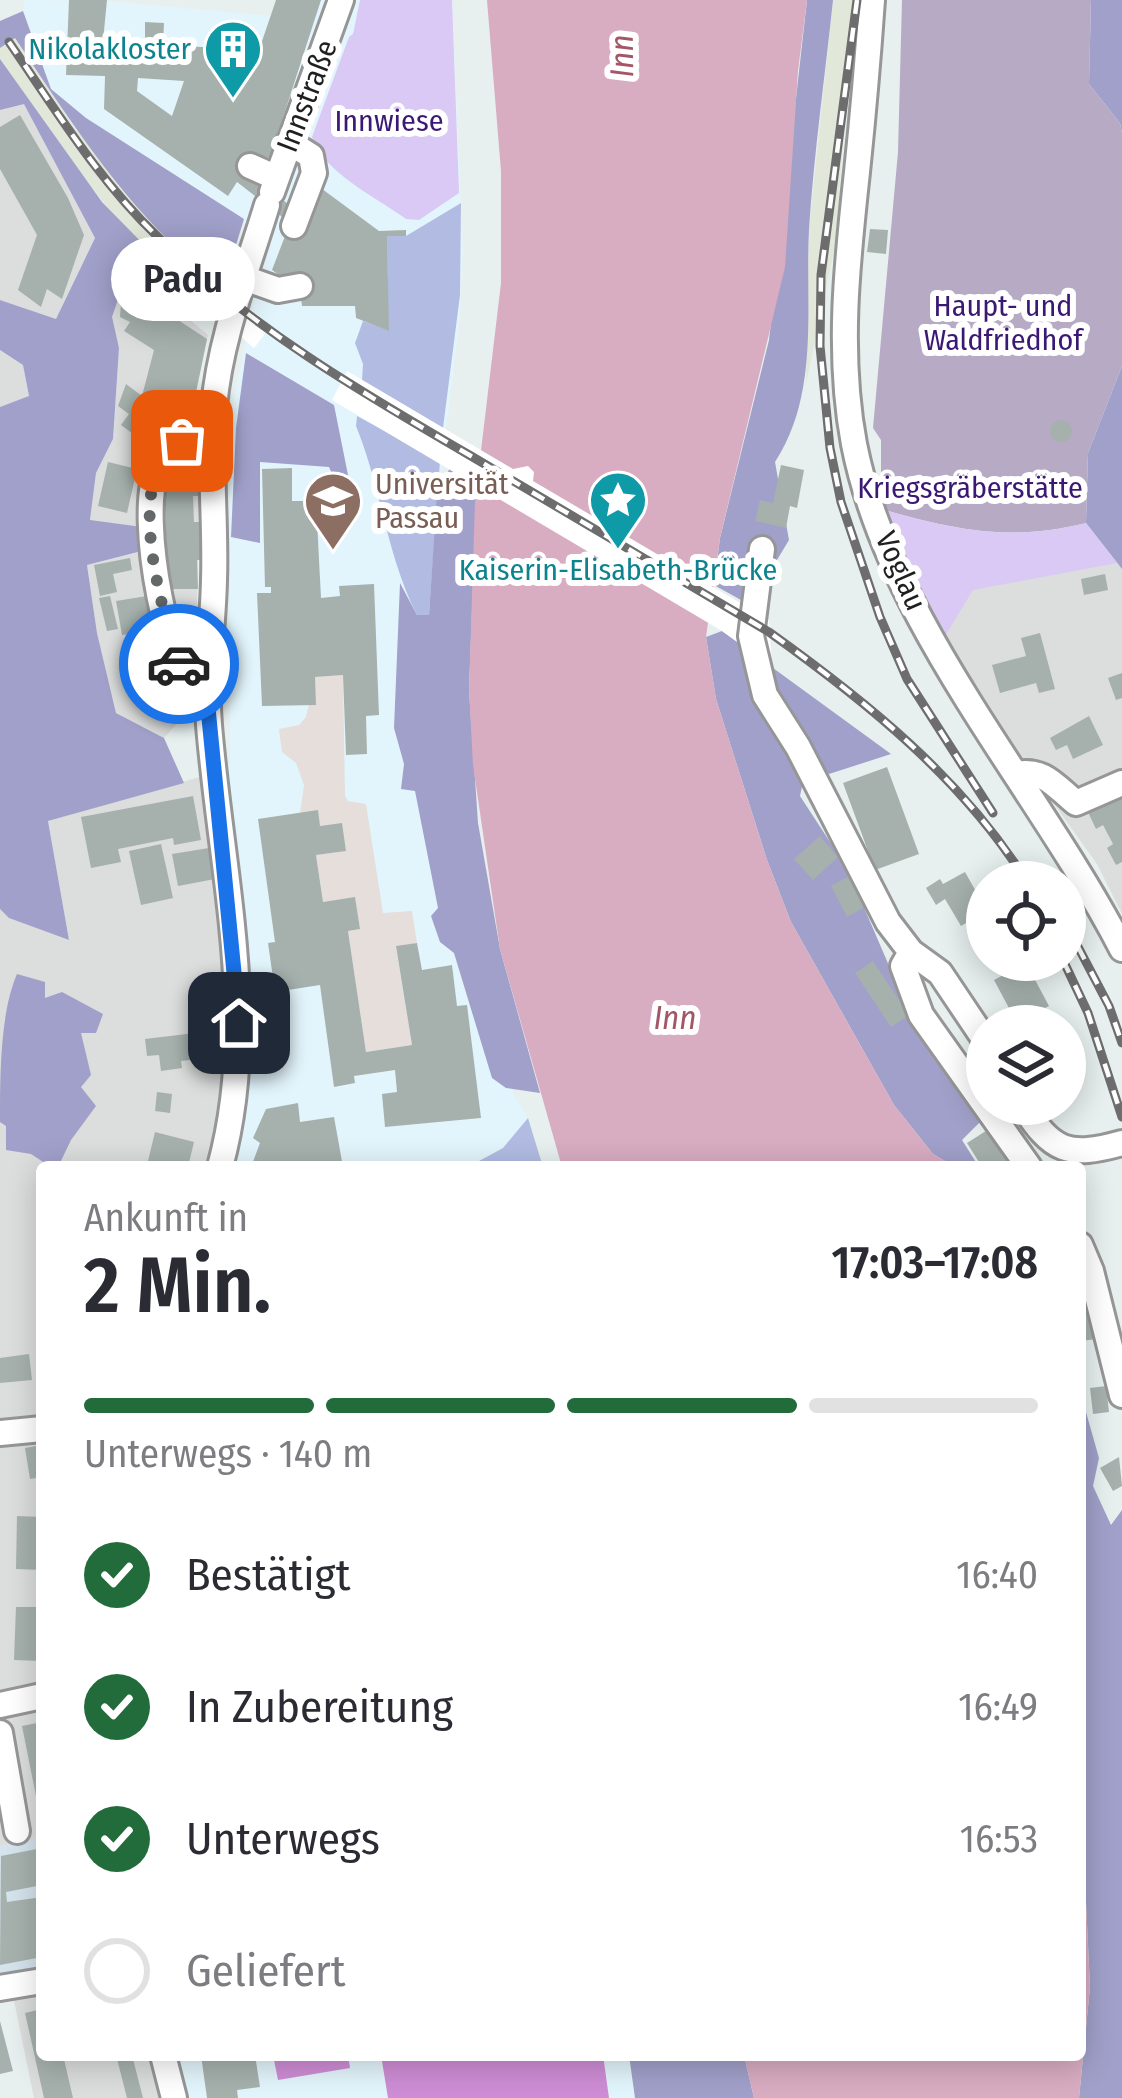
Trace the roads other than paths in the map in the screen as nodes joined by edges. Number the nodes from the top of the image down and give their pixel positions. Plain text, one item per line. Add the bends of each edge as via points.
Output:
1 (341, 0) edge
2 (872, 0) edge
3 (289, 142) junction
4 (250, 166) dead end
5 (272, 192) junction
6 (294, 226) dead end
7 (244, 278) junction
8 (300, 286) dead end
9 (213, 427) junction
10 (762, 549) dead end
11 (208, 708) junction
12 (1016, 774) junction
13 (1122, 783) edge
14 (1076, 803) junction
15 (1087, 830) dead end
16 (1120, 939) edge
17 (911, 952) junction
18 (966, 1012) edge
19 (1035, 1125) edge
20 (1111, 1146) edge
21 (221, 1161) edge
22 (1025, 1161) edge
23 (1086, 1259) edge
24 (1122, 1395) edge
25 (36, 1430) edge
26 (0, 1433) edge
27 (36, 1697) edge
28 (0, 1705) edge
29 (0, 1733) edge
30 (17, 1831) dead end
31 (36, 1982) edge
32 (0, 1988) edge
33 (165, 2061) edge
34 (174, 2098) edge

1 - 3 street, Innstraße
2 - 12 street, Voglau via 846,260 854,444 921,617
3 - 5 street, Innstraße
3 - 6 street via 314,160
4 - 5 street
5 - 7 street, Innstraße
7 - 8 street via 278,290
7 - 9 street, Innstraße
9 - 11 street, Innstraße
9 - 11 street, Innstraße via 170,454 154,476 151,508 166,621 182,674
10 - 17 street via 752,636 765,694
11 - 21 street, Innstraße via 239,1023 239,1078
12 - 14 street via 1038,774
12 - 16 street, Voglau
13 - 14 street
14 - 15 street
17 - 18 street via 940,973
17 - 22 street via 903,966 922,1015
19 - 20 street via 1058,1148
23 - 24 street
25 - 26 street
27 - 28 street
29 - 30 street
31 - 32 street
33 - 34 street

